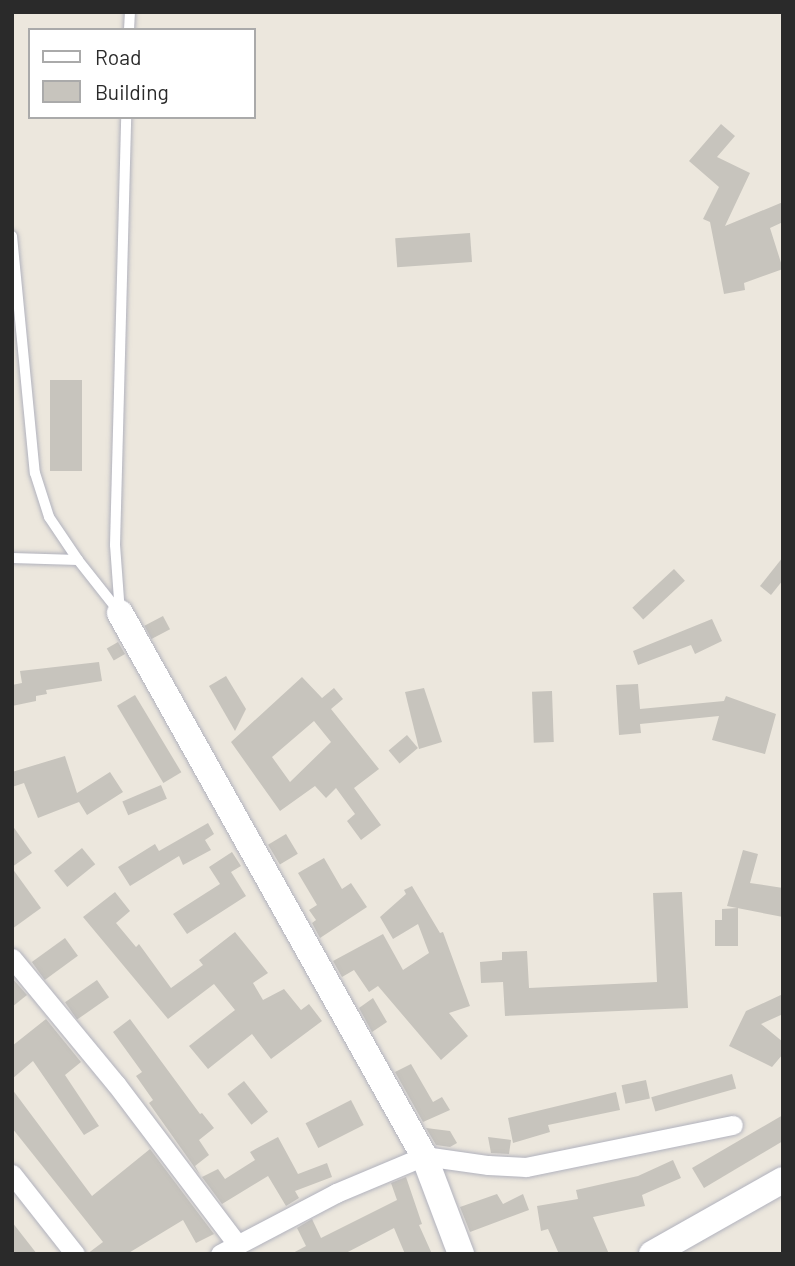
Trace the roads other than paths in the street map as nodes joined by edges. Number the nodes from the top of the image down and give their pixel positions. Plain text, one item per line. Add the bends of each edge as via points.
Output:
1 (126, 119) edge
2 (12, 236) edge
3 (12, 558) edge
4 (78, 560) junction
5 (120, 613) junction
6 (12, 958) edge
7 (733, 1125) dead end
8 (424, 1156) junction
9 (12, 1174) edge
10 (783, 1180) edge
11 (228, 1249) edge
12 (75, 1254) edge
13 (461, 1254) edge
14 (652, 1254) edge

1 - 5 lane via 115,545
2 - 4 lane via 35,473 49,517
3 - 4 lane
4 - 5 lane
5 - 8 street
6 - 11 street via 116,1084
7 - 8 street via 526,1167
8 - 11 street via 336,1193
8 - 13 street
9 - 12 street
10 - 14 street

